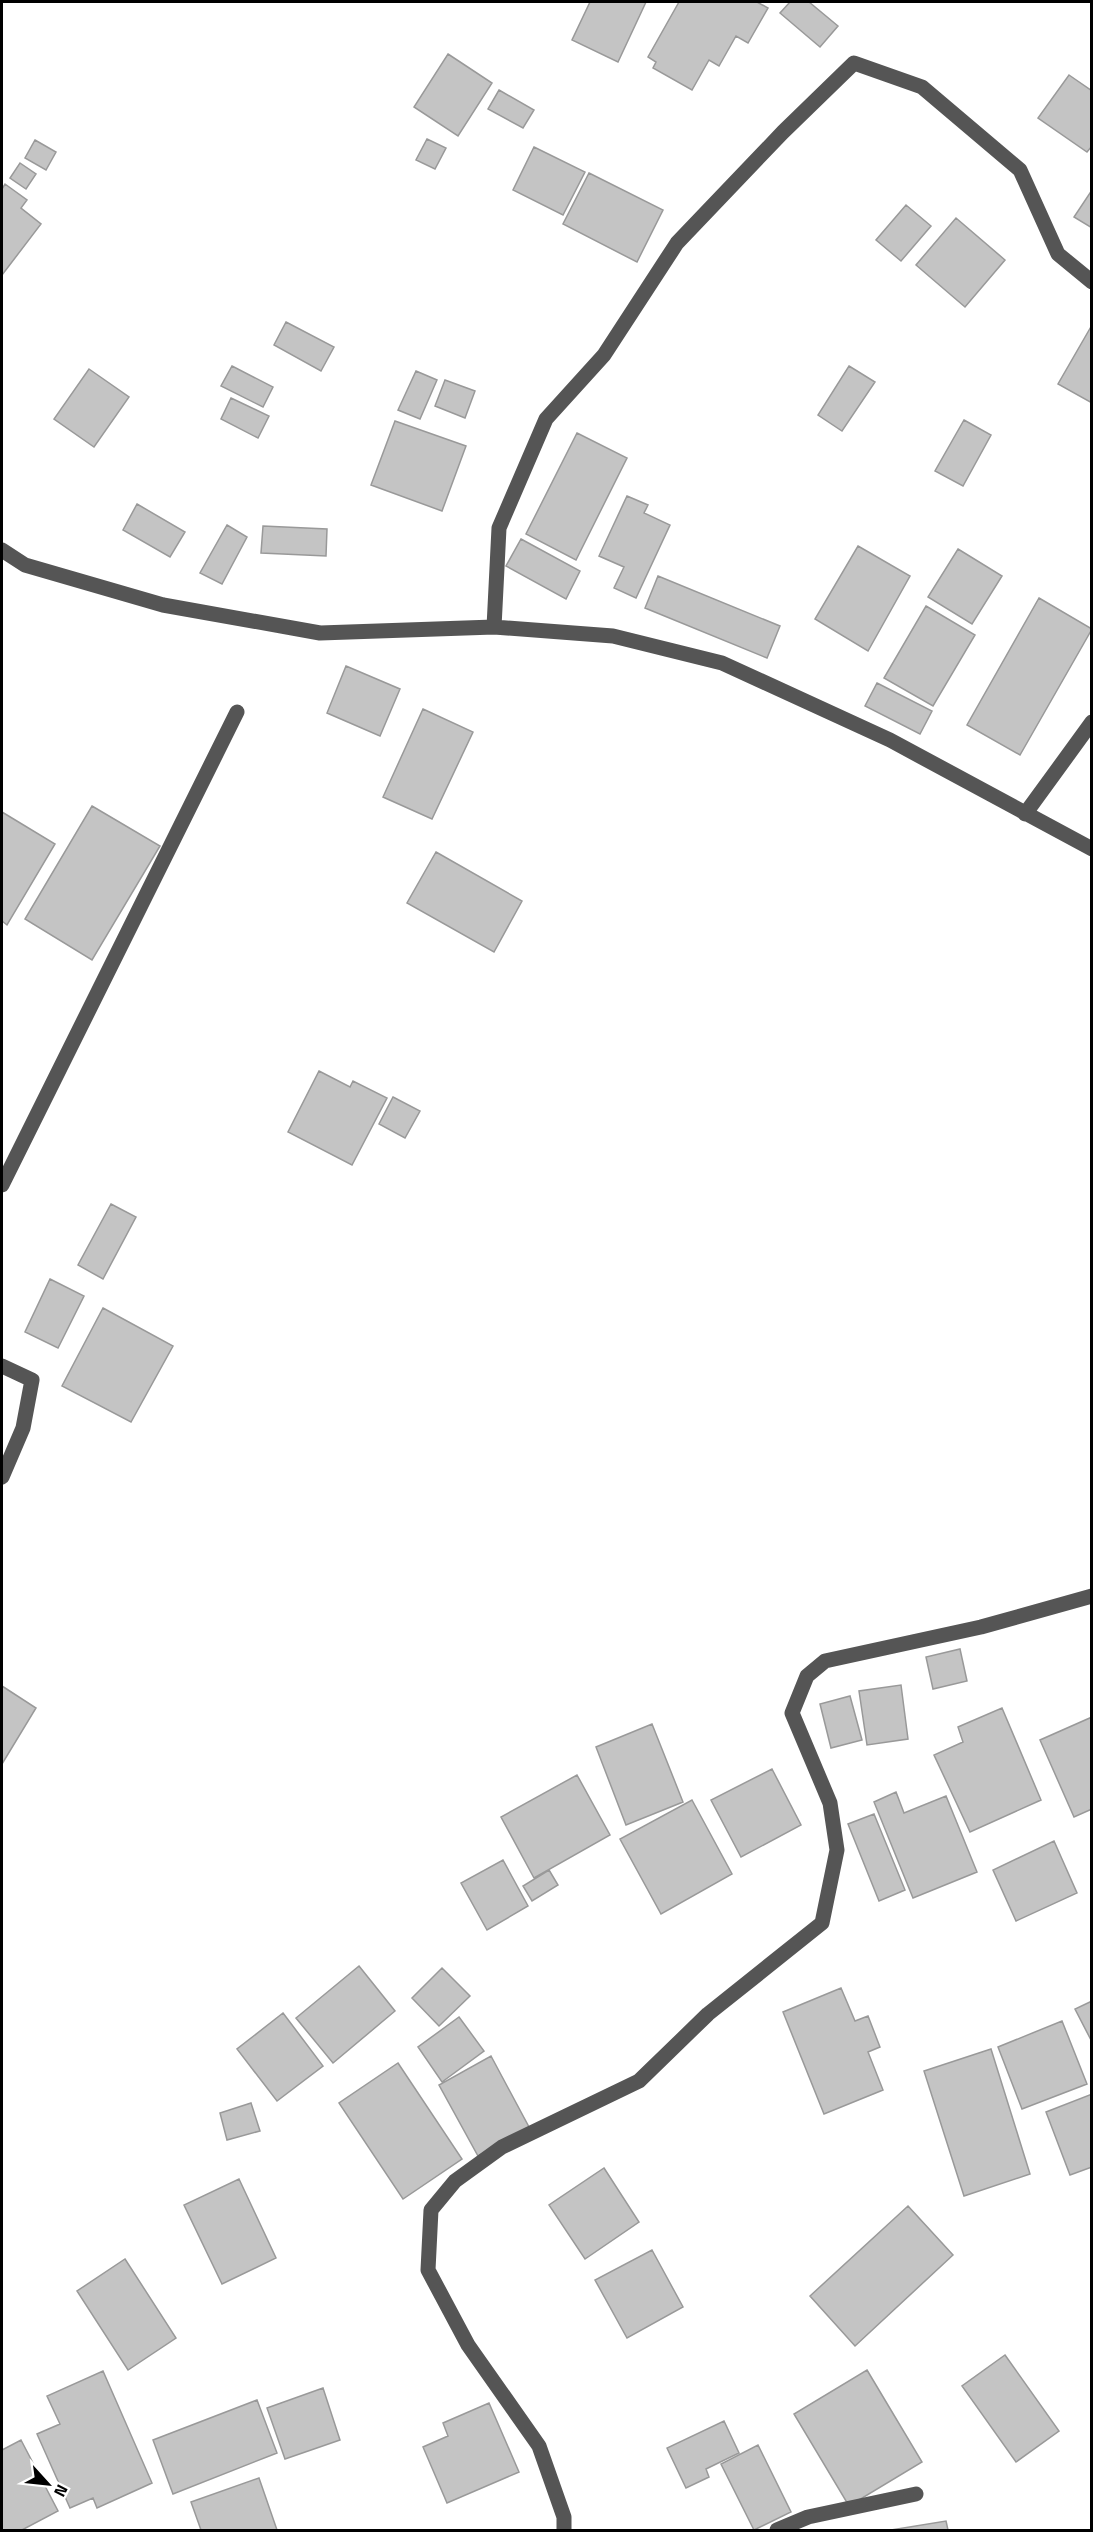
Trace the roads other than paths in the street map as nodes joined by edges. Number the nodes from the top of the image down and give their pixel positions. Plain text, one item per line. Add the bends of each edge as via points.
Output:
1 (1092, 282) edge
2 (2, 550) edge
3 (494, 627) junction
4 (237, 712) dead end
5 (1092, 722) edge
6 (1025, 814) junction
7 (1092, 849) edge
8 (2, 1185) edge
9 (2, 1366) edge
10 (2, 1477) edge
11 (1092, 1596) edge
12 (916, 2494) dead end
13 (564, 2530) edge
14 (777, 2530) edge

1 - 3 street via 1058,254 1020,170 922,87 854,63 677,243 604,355 546,419 499,528
2 - 3 street via 25,565 163,605 320,633
3 - 6 street via 613,636 722,663 890,740
4 - 8 street
5 - 6 street
6 - 7 street
9 - 10 street via 32,1380 23,1428
11 - 13 street via 981,1627 825,1661 807,1676 792,1713 830,1803 837,1850 822,1923 708,2014 639,2081 502,2147 454,2181 431,2210 428,2270 468,2345 539,2446 564,2517
12 - 14 street via 808,2517

